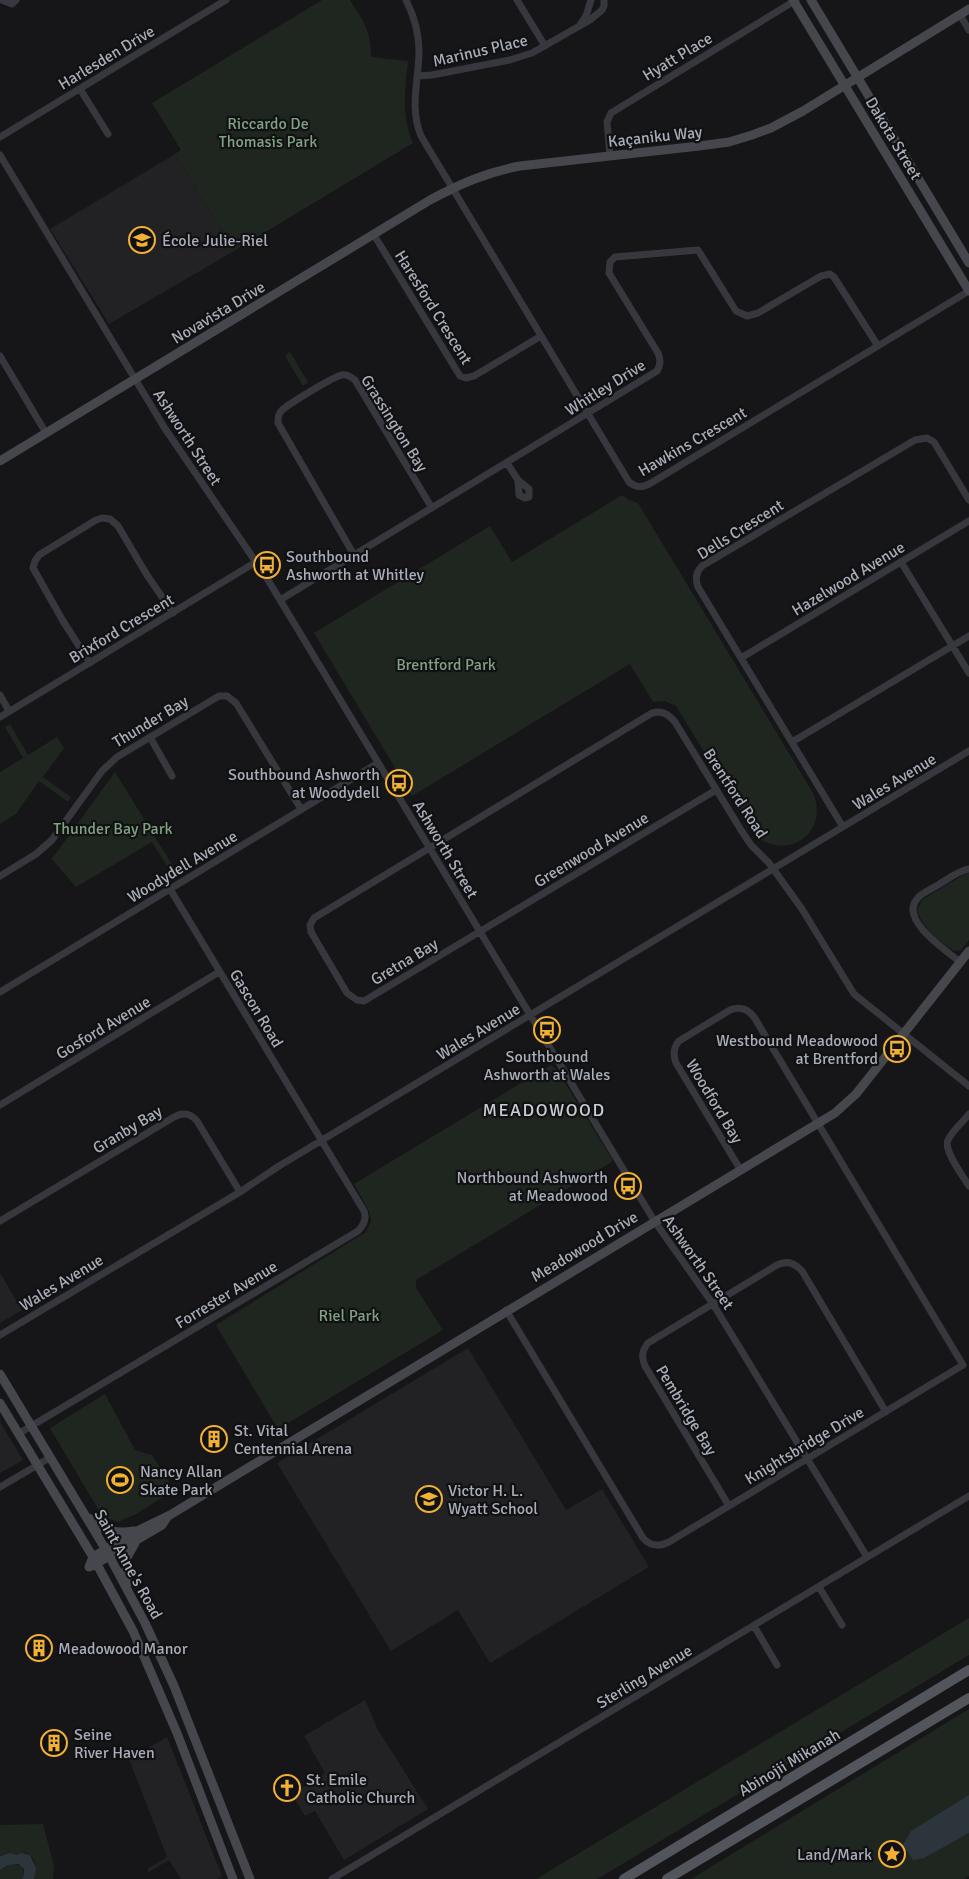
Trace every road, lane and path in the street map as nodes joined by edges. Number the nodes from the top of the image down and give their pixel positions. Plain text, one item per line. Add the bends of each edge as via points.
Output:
1 (2, 0) edge
2 (16, 0) edge
3 (226, 0) edge
4 (406, 0) edge
5 (517, 0) edge
6 (591, 0) edge
7 (604, 0) edge
8 (795, 0) edge
9 (811, 0) edge
10 (969, 9) edge
11 (960, 15) junction
12 (579, 27) junction
13 (969, 30) edge
14 (545, 46) junction
15 (417, 76) junction
16 (851, 82) junction
17 (80, 89) junction
18 (108, 134) dead end
19 (0, 137) edge
20 (0, 155) edge
21 (610, 156) junction
22 (452, 189) junction
23 (374, 235) junction
24 (969, 263) edge
25 (969, 291) edge
26 (541, 336) junction
27 (878, 346) junction
28 (0, 356) edge
29 (135, 380) junction
30 (588, 414) junction
31 (46, 433) junction
32 (0, 461) edge
33 (507, 463) junction
34 (518, 480) dead end
35 (969, 500) edge
36 (432, 508) junction
37 (969, 521) edge
38 (354, 555) junction
39 (256, 562) junction
40 (901, 562) junction
41 (280, 600) junction
42 (173, 613) junction
43 (969, 636) edge
44 (952, 646) junction
45 (741, 658) junction
46 (90, 663) junction
47 (969, 673) edge
48 (0, 695) edge
49 (9, 711) junction
50 (0, 717) edge
51 (150, 737) junction
52 (792, 742) junction
53 (969, 751) edge
54 (378, 763) junction
55 (172, 776) dead end
56 (717, 790) junction
57 (301, 809) junction
58 (843, 827) junction
59 (429, 848) junction
60 (773, 869) junction
61 (969, 869) edge
62 (0, 876) edge
63 (170, 889) junction
64 (480, 931) junction
65 (969, 951) edge
66 (960, 962) junction
67 (219, 972) junction
68 (0, 992) edge
69 (531, 1015) junction
70 (904, 1034) junction
71 (969, 1086) edge
72 (0, 1105) edge
73 (969, 1114) edge
74 (818, 1123) junction
75 (321, 1142) junction
76 (740, 1169) junction
77 (969, 1186) edge
78 (240, 1192) junction
79 (0, 1221) edge
80 (654, 1221) junction
81 (713, 1304) junction
82 (506, 1310) junction
83 (0, 1335) edge
84 (966, 1363) edge
85 (0, 1374) edge
86 (0, 1403) edge
87 (886, 1412) junction
88 (31, 1427) junction
89 (18, 1434) junction
90 (51, 1457) junction
91 (807, 1458) junction
92 (38, 1465) junction
93 (0, 1487) edge
94 (969, 1496) edge
95 (729, 1506) junction
96 (81, 1509) junction
97 (139, 1534) junction
98 (108, 1553) junction
99 (867, 1557) junction
100 (95, 1560) junction
101 (819, 1587) junction
102 (133, 1600) junction
103 (842, 1625) dead end
104 (754, 1626) junction
105 (777, 1665) dead end
106 (969, 1670) edge
107 (969, 1698) edge
108 (190, 1726) junction
109 (177, 1733) junction
110 (249, 1876) edge
111 (233, 1879) edge
112 (332, 1879) edge
113 (624, 1879) edge
114 (667, 1879) edge

1 - 2 street via 12,4
3 - 17 street, Harlesden Drive
4 - 15 street, Hawkins Crescent via 418,37
5 - 14 street
6 - 12 street
7 - 12 street, Marinus Place via 599,13
8 - 16 street, Dakota Street
8 - 21 street, Hyatt Place via 611,113 606,122
9 - 16 street, Dakota Street
10 - 11 street
11 - 13 street
11 - 16 street
12 - 14 street, Marinus Place
14 - 15 street, Marinus Place via 510,60
15 - 22 street, Hawkins Crescent via 414,102 418,128
16 - 21 street, Kaçaniku Way via 782,123 743,138
16 - 24 street, Dakota Street
16 - 25 street, Dakota Street
17 - 18 street
17 - 19 street, Harlesden Drive
20 - 29 street, Ashworth Street
21 - 22 street, Kaçaniku Way via 502,169
22 - 23 street, Novavista Drive
22 - 26 street, Hawkins Crescent
23 - 26 street, Haresford Crescent via 460,376 474,376
23 - 29 street, Novavista Drive
25 - 27 street, Hawkins Crescent
26 - 30 street, Hawkins Crescent
27 - 30 street, Hawkins Crescent via 643,487 629,482
27 - 30 street, Whitley Drive via 831,274 747,316 736,311 698,250 615,257 609,273 658,353 660,366 652,375
28 - 31 street
29 - 31 street, Novavista Drive
29 - 39 street, Ashworth Street
30 - 33 street, Whitley Drive
31 - 32 street, Novavista Drive
33 - 34 street
33 - 36 street, Whitley Drive
35 - 45 street, Dells Crescent via 934,442 927,438 915,440 702,566 696,583
36 - 38 street, Whitley Drive
36 - 38 street, Grassington Bay via 357,382 352,377 337,376 296,401 277,420
37 - 40 street, Hazelwood Avenue
38 - 41 street, Whitley Drive
39 - 41 street, Ashworth Street
39 - 42 street, Brixford Crescent
40 - 44 street
40 - 45 street, Hazelwood Avenue
41 - 54 street, Ashworth Street
42 - 46 street, Brixford Crescent
42 - 46 street via 117,526 110,519 96,520 39,555 33,568
43 - 44 street
44 - 47 street
44 - 52 street
45 - 52 street, Dells Crescent
46 - 49 street, Brixford Crescent
48 - 49 street
49 - 50 street, Brixford Crescent
51 - 55 street
51 - 57 street, Thunder Bay via 216,697 230,698 240,708
51 - 62 street, Thunder Bay via 106,766 45,847
52 - 58 street, Dells Crescent
53 - 58 street, Wales Avenue
54 - 57 street, Woodydell Avenue
54 - 59 street, Ashworth Street
56 - 59 street, Brentford Road via 671,717 656,712
56 - 60 street, Brentford Road via 747,839
56 - 64 street, Greenwood Avenue
57 - 63 street, Woodydell Avenue
58 - 60 street, Wales Avenue
59 - 64 street, Ashworth Street
59 - 64 street, Gretna Bay via 314,918 310,933 347,993 364,1001
60 - 69 street, Wales Avenue
60 - 70 street, Brentford Road via 854,994
61 - 66 street via 919,897 914,907 924,932
63 - 67 street, Gascon Road
63 - 68 street, Woodydell Avenue
64 - 69 street, Ashworth Street
65 - 66 street, Meadowood Drive
66 - 70 street, Meadowood Drive
67 - 72 street, Gosford Avenue
67 - 75 street, Gascon Road
69 - 75 street, Wales Avenue
69 - 80 street, Ashworth Street
70 - 71 street, Brentford Road
70 - 74 street, Meadowood Drive via 857,1093
73 - 77 street via 947,1144
74 - 76 street, Meadowood Drive
74 - 76 street, Woodford Bay via 754,1017 743,1008 730,1010 679,1041 673,1054
74 - 84 street, Knightsbridge Drive
75 - 78 street, Wales Avenue
75 - 88 street, Forrester Avenue via 364,1211 361,1228
76 - 80 street, Meadowood Drive
78 - 79 street, Granby Bay via 196,1121 183,1113
78 - 83 street, Wales Avenue
80 - 81 street, Ashworth Street
80 - 82 street, Meadowood Drive
81 - 87 street, Pembridge Bay via 781,1263 796,1265
81 - 91 street, Ashworth Street
81 - 95 street, Pembridge Bay via 648,1343 642,1356
82 - 95 street, Knightsbridge Drive via 646,1541 664,1545
82 - 97 street, Meadowood Drive via 170,1515 162,1525
84 - 87 street, Knightsbridge Drive
85 - 88 street, Saint Anne's Road
86 - 89 street, Saint Anne's Road
87 - 91 street, Knightsbridge Drive
88 - 89 street, Forrester Avenue
88 - 90 street, Saint Anne's Road
89 - 92 street, Saint Anne's Road
90 - 92 street
90 - 96 street, Saint Anne's Road
91 - 95 street, Knightsbridge Drive
91 - 99 street, Ashworth Street
92 - 93 street
92 - 100 street, Saint Anne's Road
94 - 99 street, Sterling Avenue
96 - 97 street via 102,1528
96 - 98 street, Saint Anne's Road
97 - 98 street, Meadowood Drive
97 - 102 street via 125,1561
98 - 100 street, Meadowood Drive
98 - 102 street, Saint Anne's Road
99 - 101 street, Sterling Avenue
100 - 109 street, Saint Anne's Road via 133,1631
101 - 103 street
101 - 104 street, Sterling Avenue
102 - 108 street, Saint Anne's Road
104 - 105 street
104 - 112 street, Sterling Avenue
106 - 113 main road, Abinojii Mikanah
107 - 114 main road
108 - 109 street
108 - 110 street, Saint Anne's Road
109 - 111 street, Saint Anne's Road
110 - 111 street

